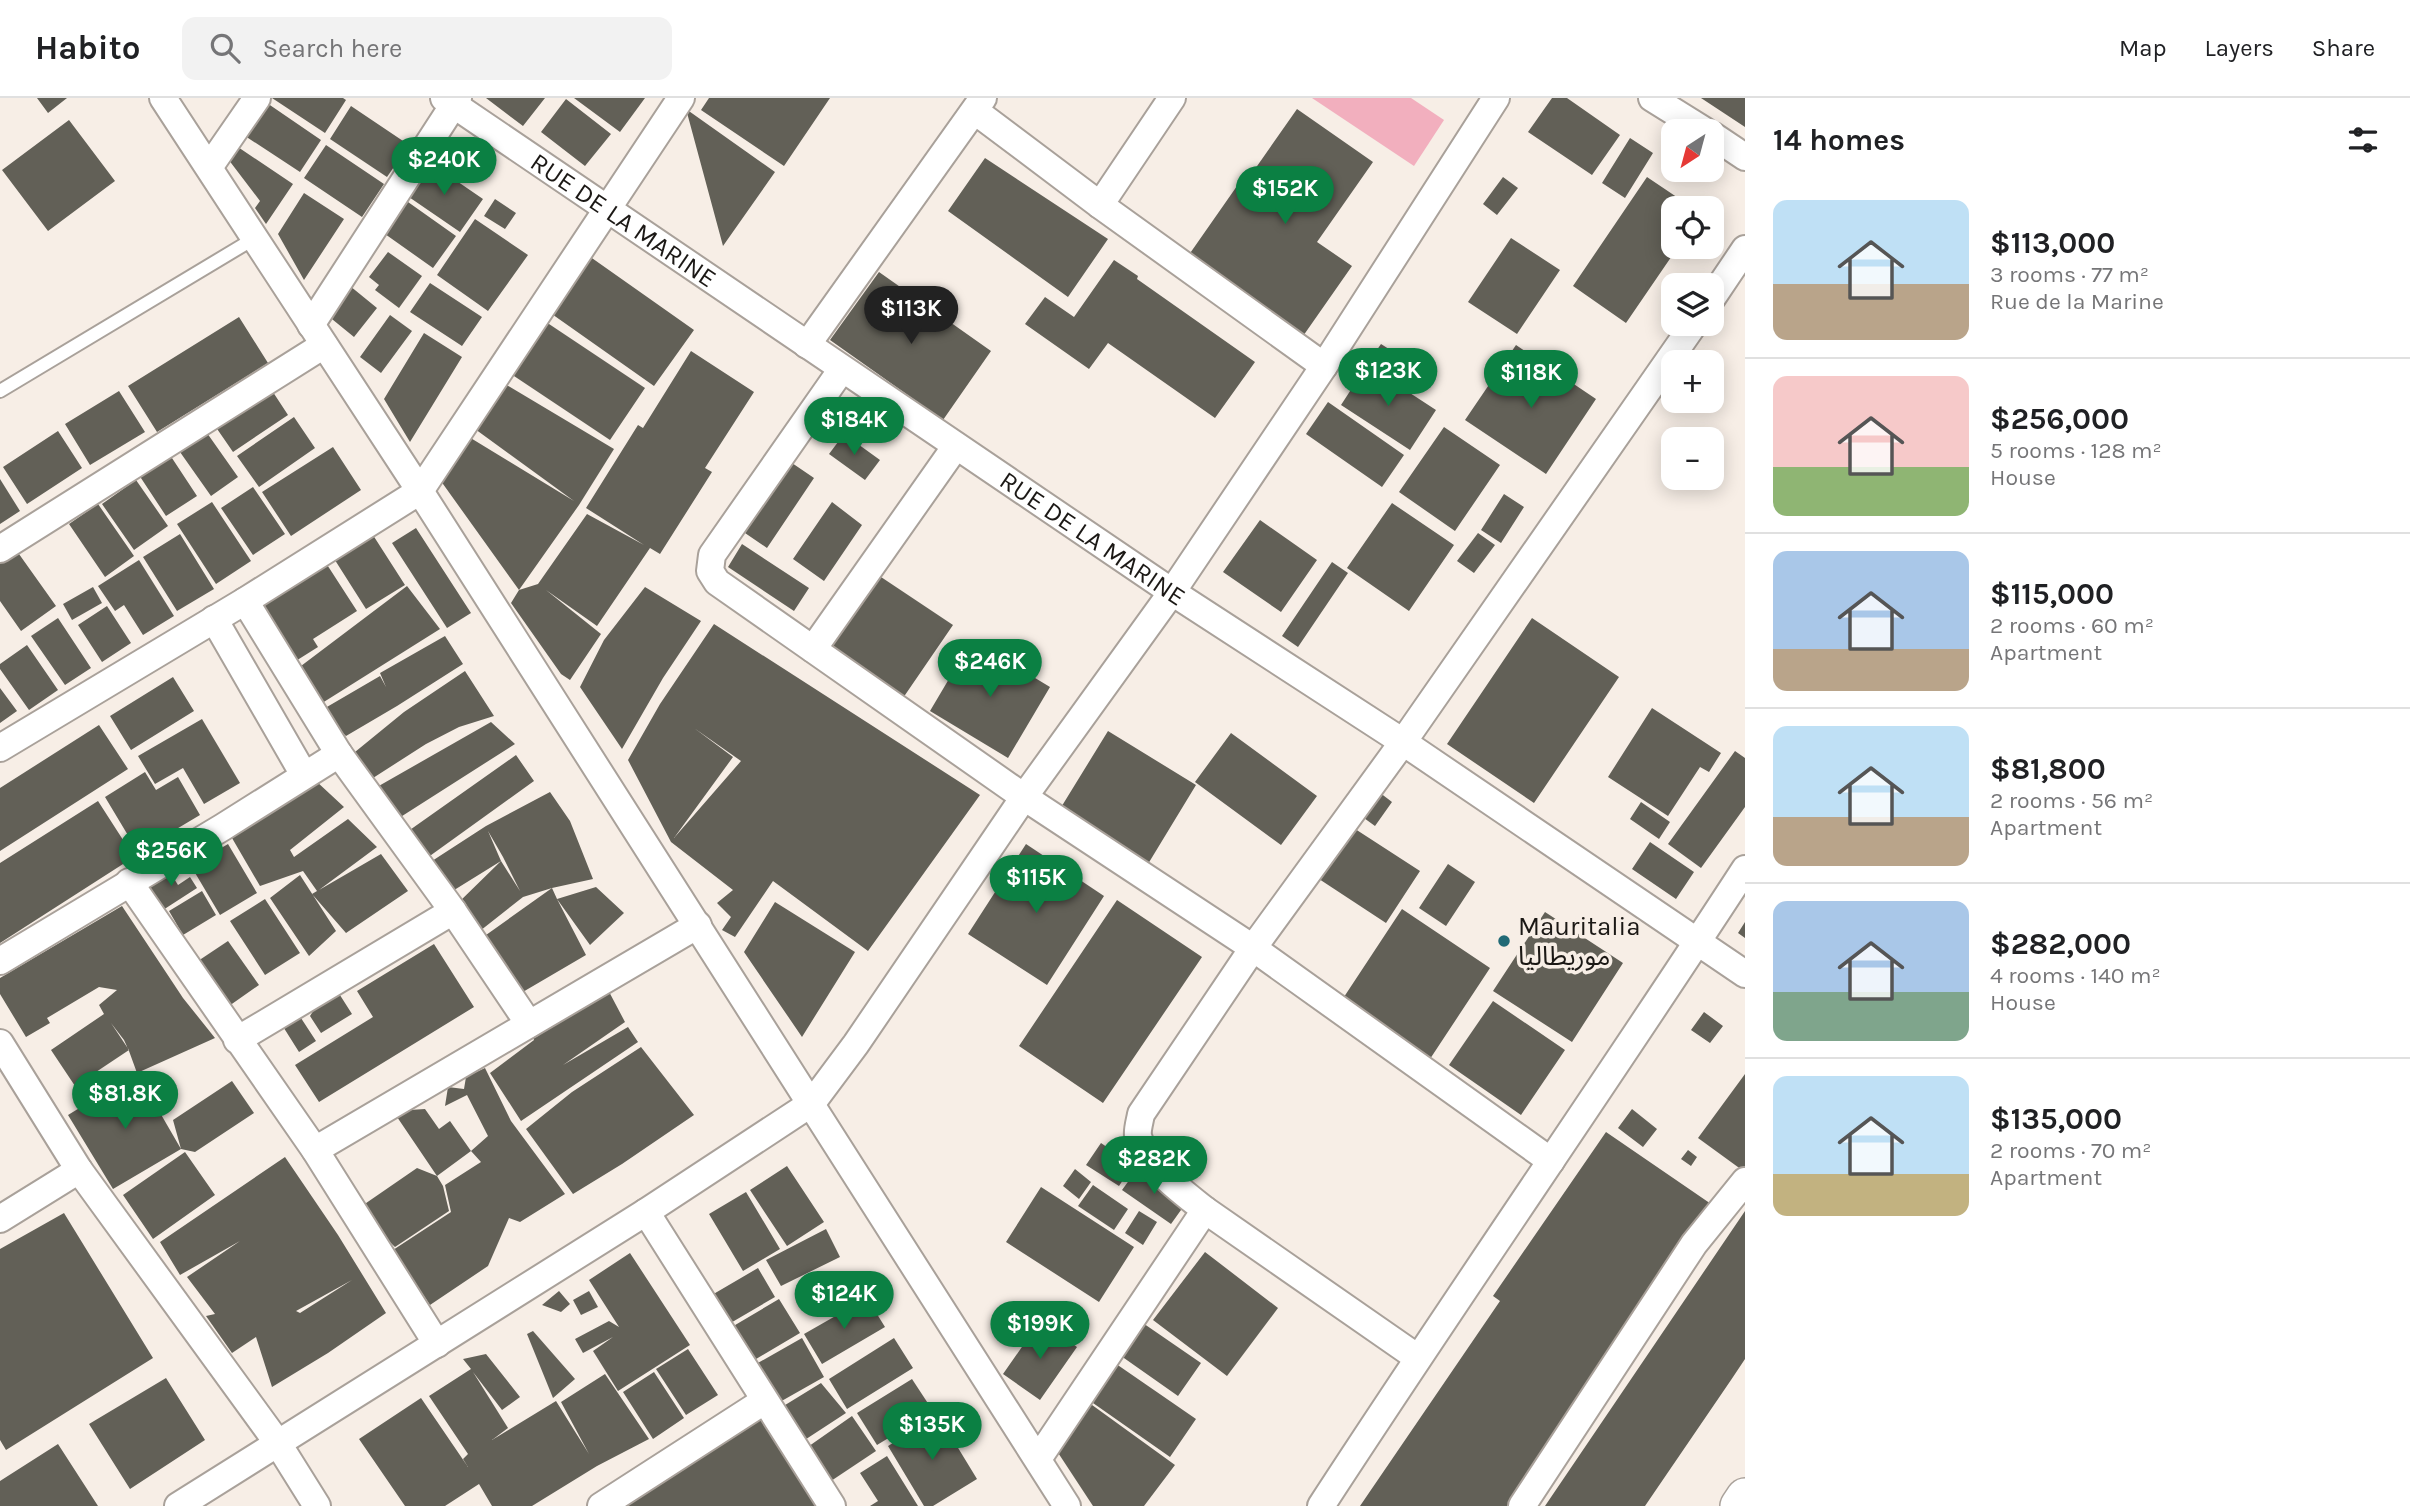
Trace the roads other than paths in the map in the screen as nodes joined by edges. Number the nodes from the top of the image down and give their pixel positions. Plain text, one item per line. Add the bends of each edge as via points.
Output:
1 (163, 98) edge
2 (257, 98) edge
3 (681, 98) edge
4 (1172, 98) edge
5 (1496, 98) edge
6 (1652, 98) edge
7 (452, 100) edge
8 (979, 104) edge
9 (1686, 119) edge
10 (1724, 143) edge
11 (1745, 156) edge
12 (210, 166) junction
13 (1100, 205) junction
14 (607, 209) junction
15 (256, 238) junction
16 (1745, 249) edge
17 (1724, 280) edge
18 (317, 335) junction
19 (1686, 336) edge
20 (807, 345) junction
21 (1324, 366) junction
22 (842, 369) junction
23 (0, 391) edge
24 (956, 446) junction
25 (421, 491) junction
26 (0, 549) edge
27 (1171, 592) junction
28 (245, 601) junction
29 (214, 619) junction
30 (813, 649) junction
31 (1404, 742) junction
32 (0, 748) edge
33 (339, 754) junction
34 (304, 775) junction
35 (1024, 797) junction
36 (1745, 869) edge
37 (129, 882) junction
38 (453, 911) junction
39 (698, 925) junction
40 (1698, 942) junction
41 (1253, 948) junction
42 (0, 961) edge
43 (1745, 974) edge
44 (529, 1024) junction
45 (237, 1040) junction
46 (0, 1044) edge
47 (812, 1103) junction
48 (315, 1150) junction
49 (1551, 1161) junction
50 (79, 1170) junction
51 (1745, 1181) edge
52 (1205, 1210) junction
53 (646, 1212) junction
54 (0, 1219) edge
55 (437, 1344) junction
56 (1418, 1358) junction
57 (764, 1401) junction
58 (277, 1443) junction
59 (1038, 1459) junction
60 (1745, 1497) edge
61 (178, 1506) edge
62 (317, 1506) edge
63 (601, 1506) edge
64 (832, 1506) edge
65 (1067, 1506) edge
66 (1321, 1506) edge
67 (1522, 1506) edge
68 (1740, 1506) edge

1 - 12 street
2 - 12 street
3 - 14 street
4 - 13 street
5 - 21 street
6 - 9 street
7 - 14 street, RUE DE LA MARINE
7 - 18 street
8 - 13 street
8 - 20 street
10 - 11 street
12 - 15 street
13 - 21 street
14 - 20 street, RUE DE LA MARINE
14 - 25 street
15 - 18 street
15 - 23 lane
16 - 17 street
18 - 25 street
18 - 26 street
19 - 31 street
20 - 22 street, RUE DE LA MARINE
21 - 27 street
22 - 24 street, RUE DE LA MARINE
22 - 30 street via 712,555 710,570 717,582
24 - 27 street, RUE DE LA MARINE
24 - 30 street
25 - 28 street
25 - 39 street
27 - 31 street, RUE DE LA MARINE
27 - 35 street
28 - 29 street
28 - 33 street
29 - 32 street
29 - 34 street
30 - 35 street
31 - 40 street, RUE DE LA MARINE
31 - 41 street
33 - 34 street
33 - 38 street
34 - 37 street
35 - 41 street
35 - 47 street
36 - 40 street
37 - 42 street
37 - 45 street
38 - 44 street
38 - 45 street
39 - 44 street
39 - 47 street
40 - 43 street, RUE DE LA MARINE
40 - 49 street
41 - 49 street
41 - 52 street via 1141,1114 1137,1134 1144,1152 1172,1184
44 - 48 street
45 - 48 street
46 - 50 street
47 - 53 street
47 - 59 street
48 - 55 street
49 - 56 street
50 - 54 street
50 - 58 street
51 - 67 street via 1694,1244
52 - 56 street
52 - 59 street
53 - 55 street
53 - 57 street
55 - 58 street
56 - 66 street
57 - 63 street
57 - 64 street
58 - 61 street
58 - 62 street
59 - 65 street
60 - 68 street

